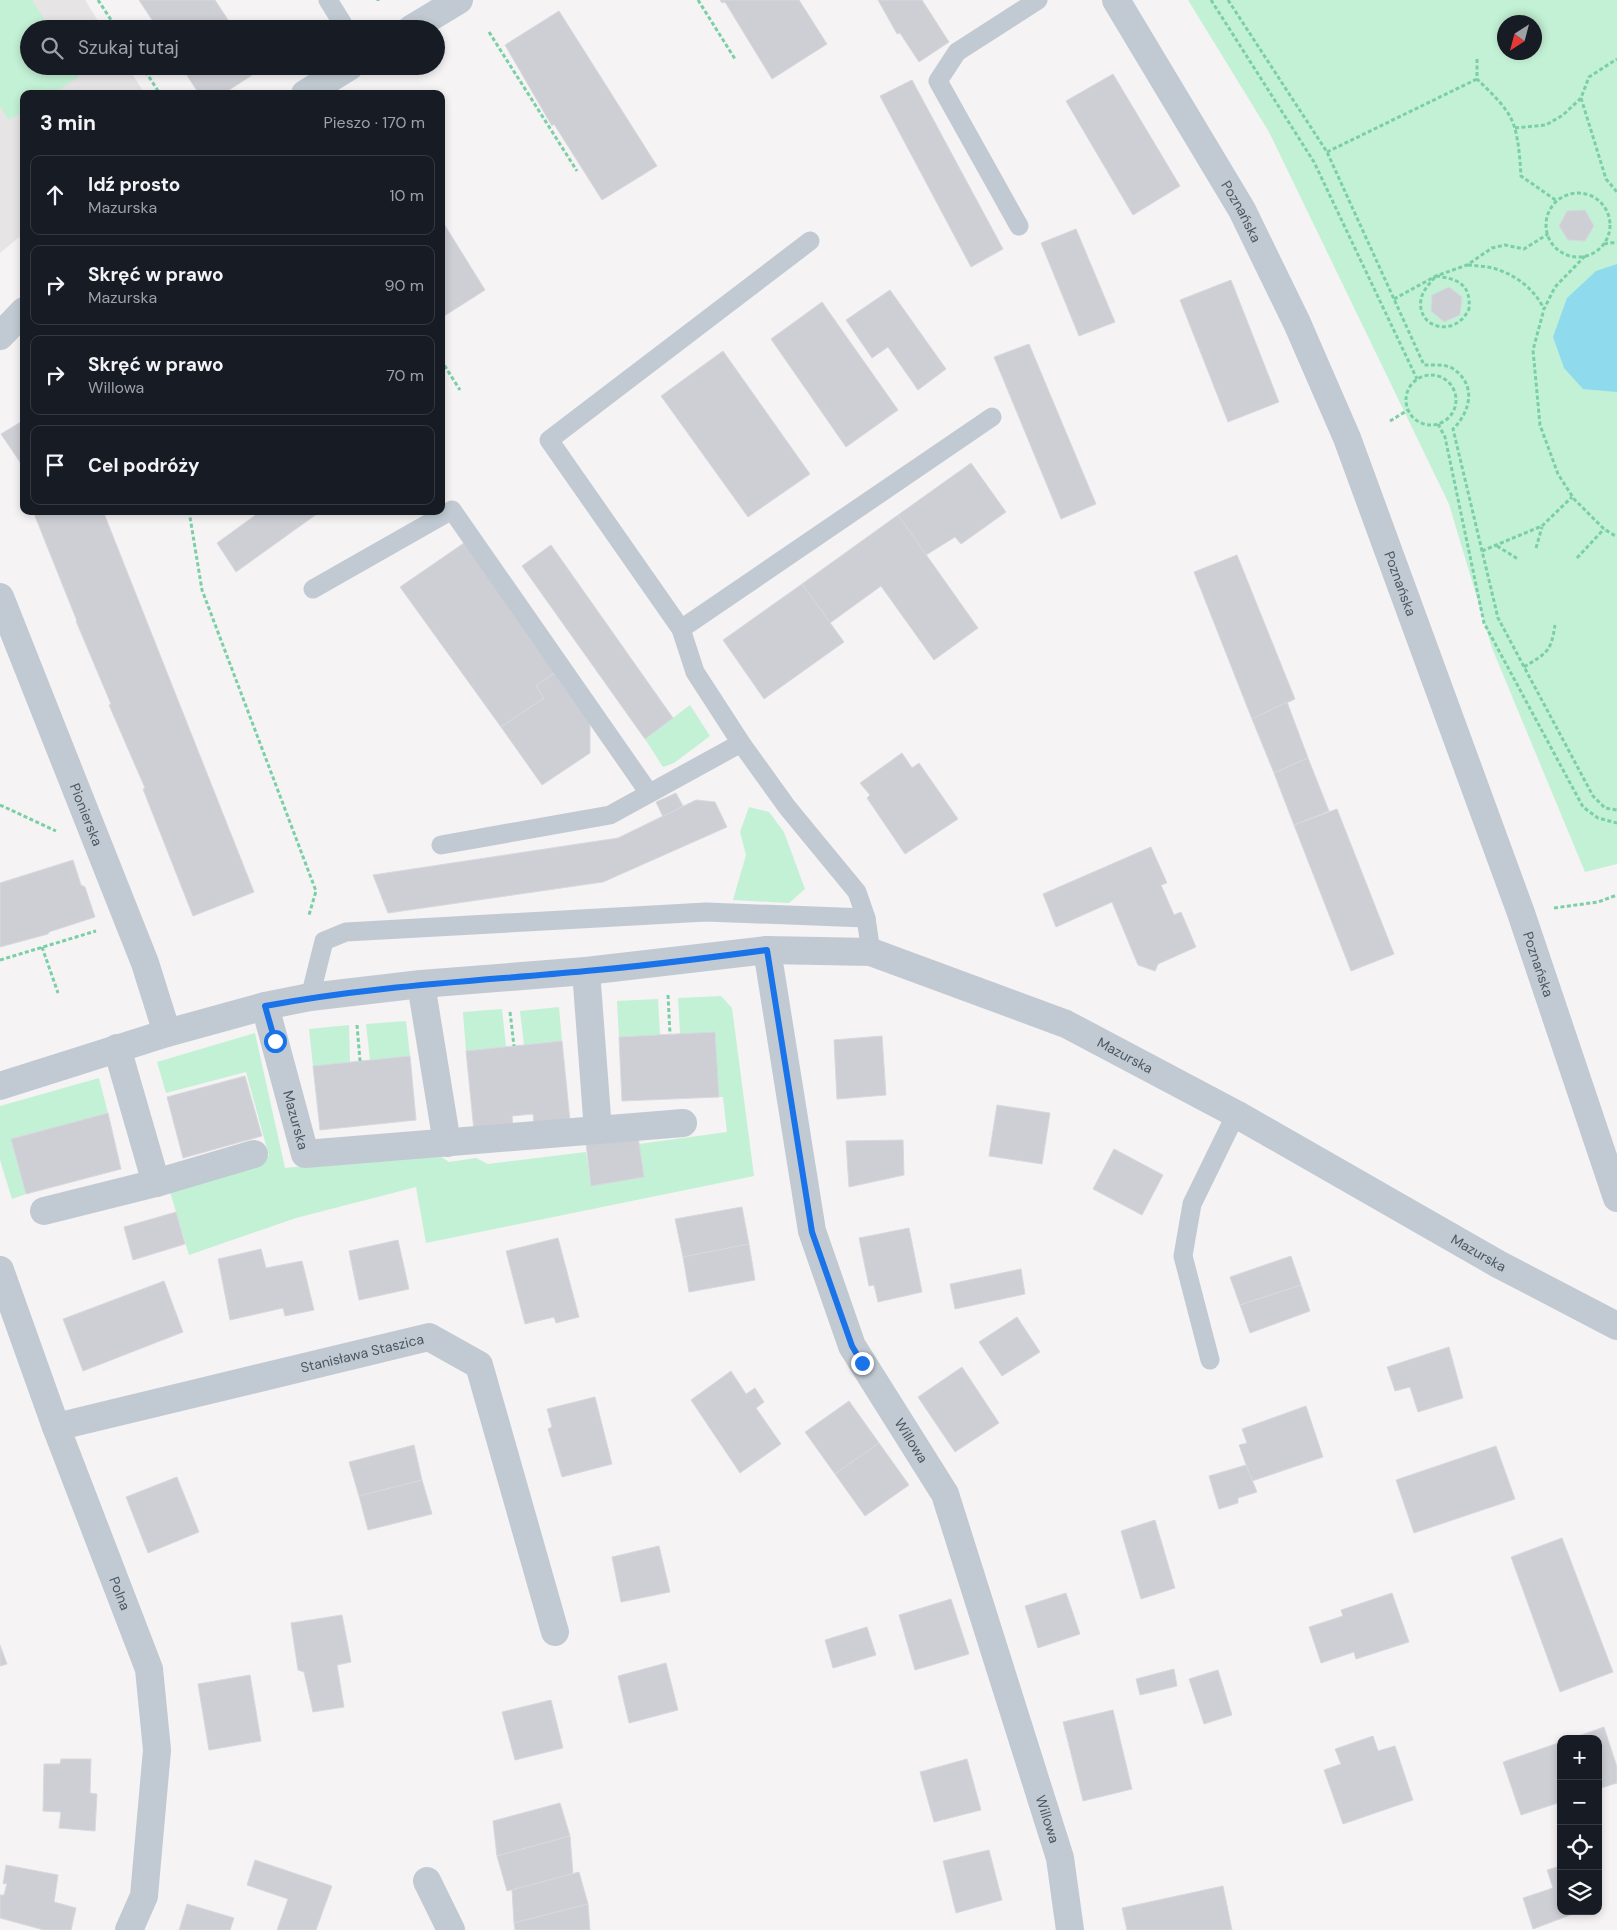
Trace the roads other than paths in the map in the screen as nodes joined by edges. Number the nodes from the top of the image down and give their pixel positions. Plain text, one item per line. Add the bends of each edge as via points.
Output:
1 (328, 0) edge
2 (458, 0) edge
3 (1038, 0) edge
4 (1116, 0) edge
5 (340, 20) edge
6 (426, 20) edge
7 (336, 75) edge
8 (311, 90) edge
9 (1019, 226) dead end
10 (810, 241) dead end
11 (20, 316) edge
12 (0, 336) edge
13 (992, 417) dead end
14 (445, 514) edge
15 (443, 515) edge
16 (313, 589) dead end
17 (0, 597) edge
18 (680, 629) junction
19 (742, 743) junction
20 (649, 793) junction
21 (441, 845) dead end
22 (866, 918) junction
23 (767, 950) junction
24 (871, 952) junction
25 (586, 971) junction
26 (421, 984) junction
27 (310, 997) junction
28 (265, 1006) junction
29 (167, 1033) junction
30 (117, 1048) junction
31 (0, 1086) edge
32 (1236, 1114) junction
33 (683, 1123) dead end
34 (598, 1130) junction
35 (447, 1143) junction
36 (254, 1154) dead end
37 (156, 1183) junction
38 (1617, 1198) edge
39 (44, 1211) dead end
40 (0, 1270) edge
41 (1617, 1326) edge
42 (1210, 1360) dead end
43 (56, 1427) junction
44 (555, 1632) dead end
45 (427, 1880) dead end
46 (129, 1930) edge
47 (451, 1930) edge
48 (1070, 1930) edge

1 - 5 lane
2 - 6 street
3 - 9 lane via 957,52 938,80
4 - 38 street, Poznańska via 1242,210 1297,323 1346,438 1521,913
7 - 8 street
10 - 18 lane via 549,440
11 - 12 street
13 - 18 lane
14 - 20 lane via 452,510
15 - 16 lane
17 - 29 street, Pionierska via 145,963
18 - 19 lane via 695,672
19 - 20 lane
19 - 22 lane via 788,807 857,892
20 - 21 lane via 610,815
22 - 24 lane
22 - 27 lane via 706,912 346,932 324,941
23 - 24 street, Mazurska
23 - 25 street, Mazurska
23 - 48 street, Willowa via 812,1232 852,1346 945,1494 1060,1858
24 - 32 street, Mazurska via 1066,1024
25 - 26 street, Mazurska
25 - 34 street
26 - 27 street, Mazurska
26 - 35 street
27 - 28 street, Mazurska
28 - 29 street, Mazurska
28 - 35 street, Mazurska via 306,1154
29 - 30 street, Mazurska
30 - 31 street, Mazurska
30 - 37 street
32 - 41 street, Mazurska via 1498,1264
32 - 42 lane via 1192,1204 1183,1256
33 - 34 street, Mazurska
34 - 35 street, Mazurska
36 - 37 street
37 - 39 street
40 - 43 street, Polna
43 - 44 street, Stanisława Staszica via 429,1337 479,1365
43 - 46 street, Polna via 149,1669 157,1750 144,1896
45 - 47 street

